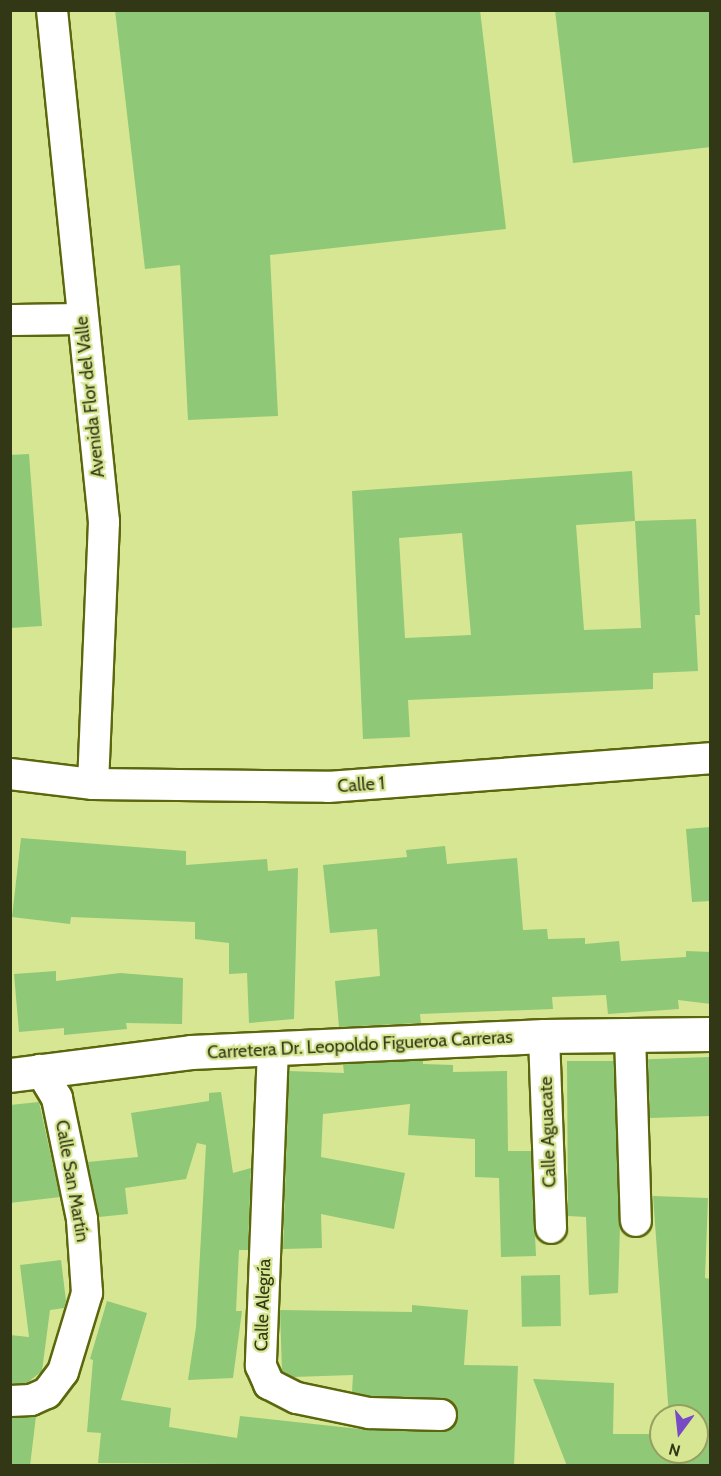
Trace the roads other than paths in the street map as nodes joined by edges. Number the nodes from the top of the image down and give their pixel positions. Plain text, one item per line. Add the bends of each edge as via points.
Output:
1 (52, 10) edge
2 (81, 319) junction
3 (10, 320) edge
4 (711, 758) edge
5 (10, 774) edge
6 (93, 784) junction
7 (711, 1034) edge
8 (630, 1035) junction
9 (544, 1036) junction
10 (273, 1048) junction
11 (25, 1073) edge
12 (636, 1221) dead end
13 (551, 1228) dead end
14 (10, 1401) edge
15 (441, 1415) dead end

1 - 2 street, Avenida Flor del Valle
2 - 3 street
2 - 6 street, Avenida Flor del Valle via 104,522
4 - 6 street, Calle 1 via 328,788
5 - 6 street, Calle 1
7 - 8 street, Carretera Dr. Leopoldo Figueroa Carreras
8 - 9 street, Carretera Dr. Leopoldo Figueroa Carreras
8 - 12 street
9 - 10 street, Carretera Dr. Leopoldo Figueroa Carreras
9 - 13 street, Calle Aguacate
10 - 11 street, Carretera Dr. Leopoldo Figueroa Carreras via 156,1054
10 - 15 street, Calle Alegría via 261,1366 269,1384 297,1398 369,1413
11 - 14 street, Calle San Martín via 57,1098 82,1219 87,1293 63,1372 47,1393 31,1400

